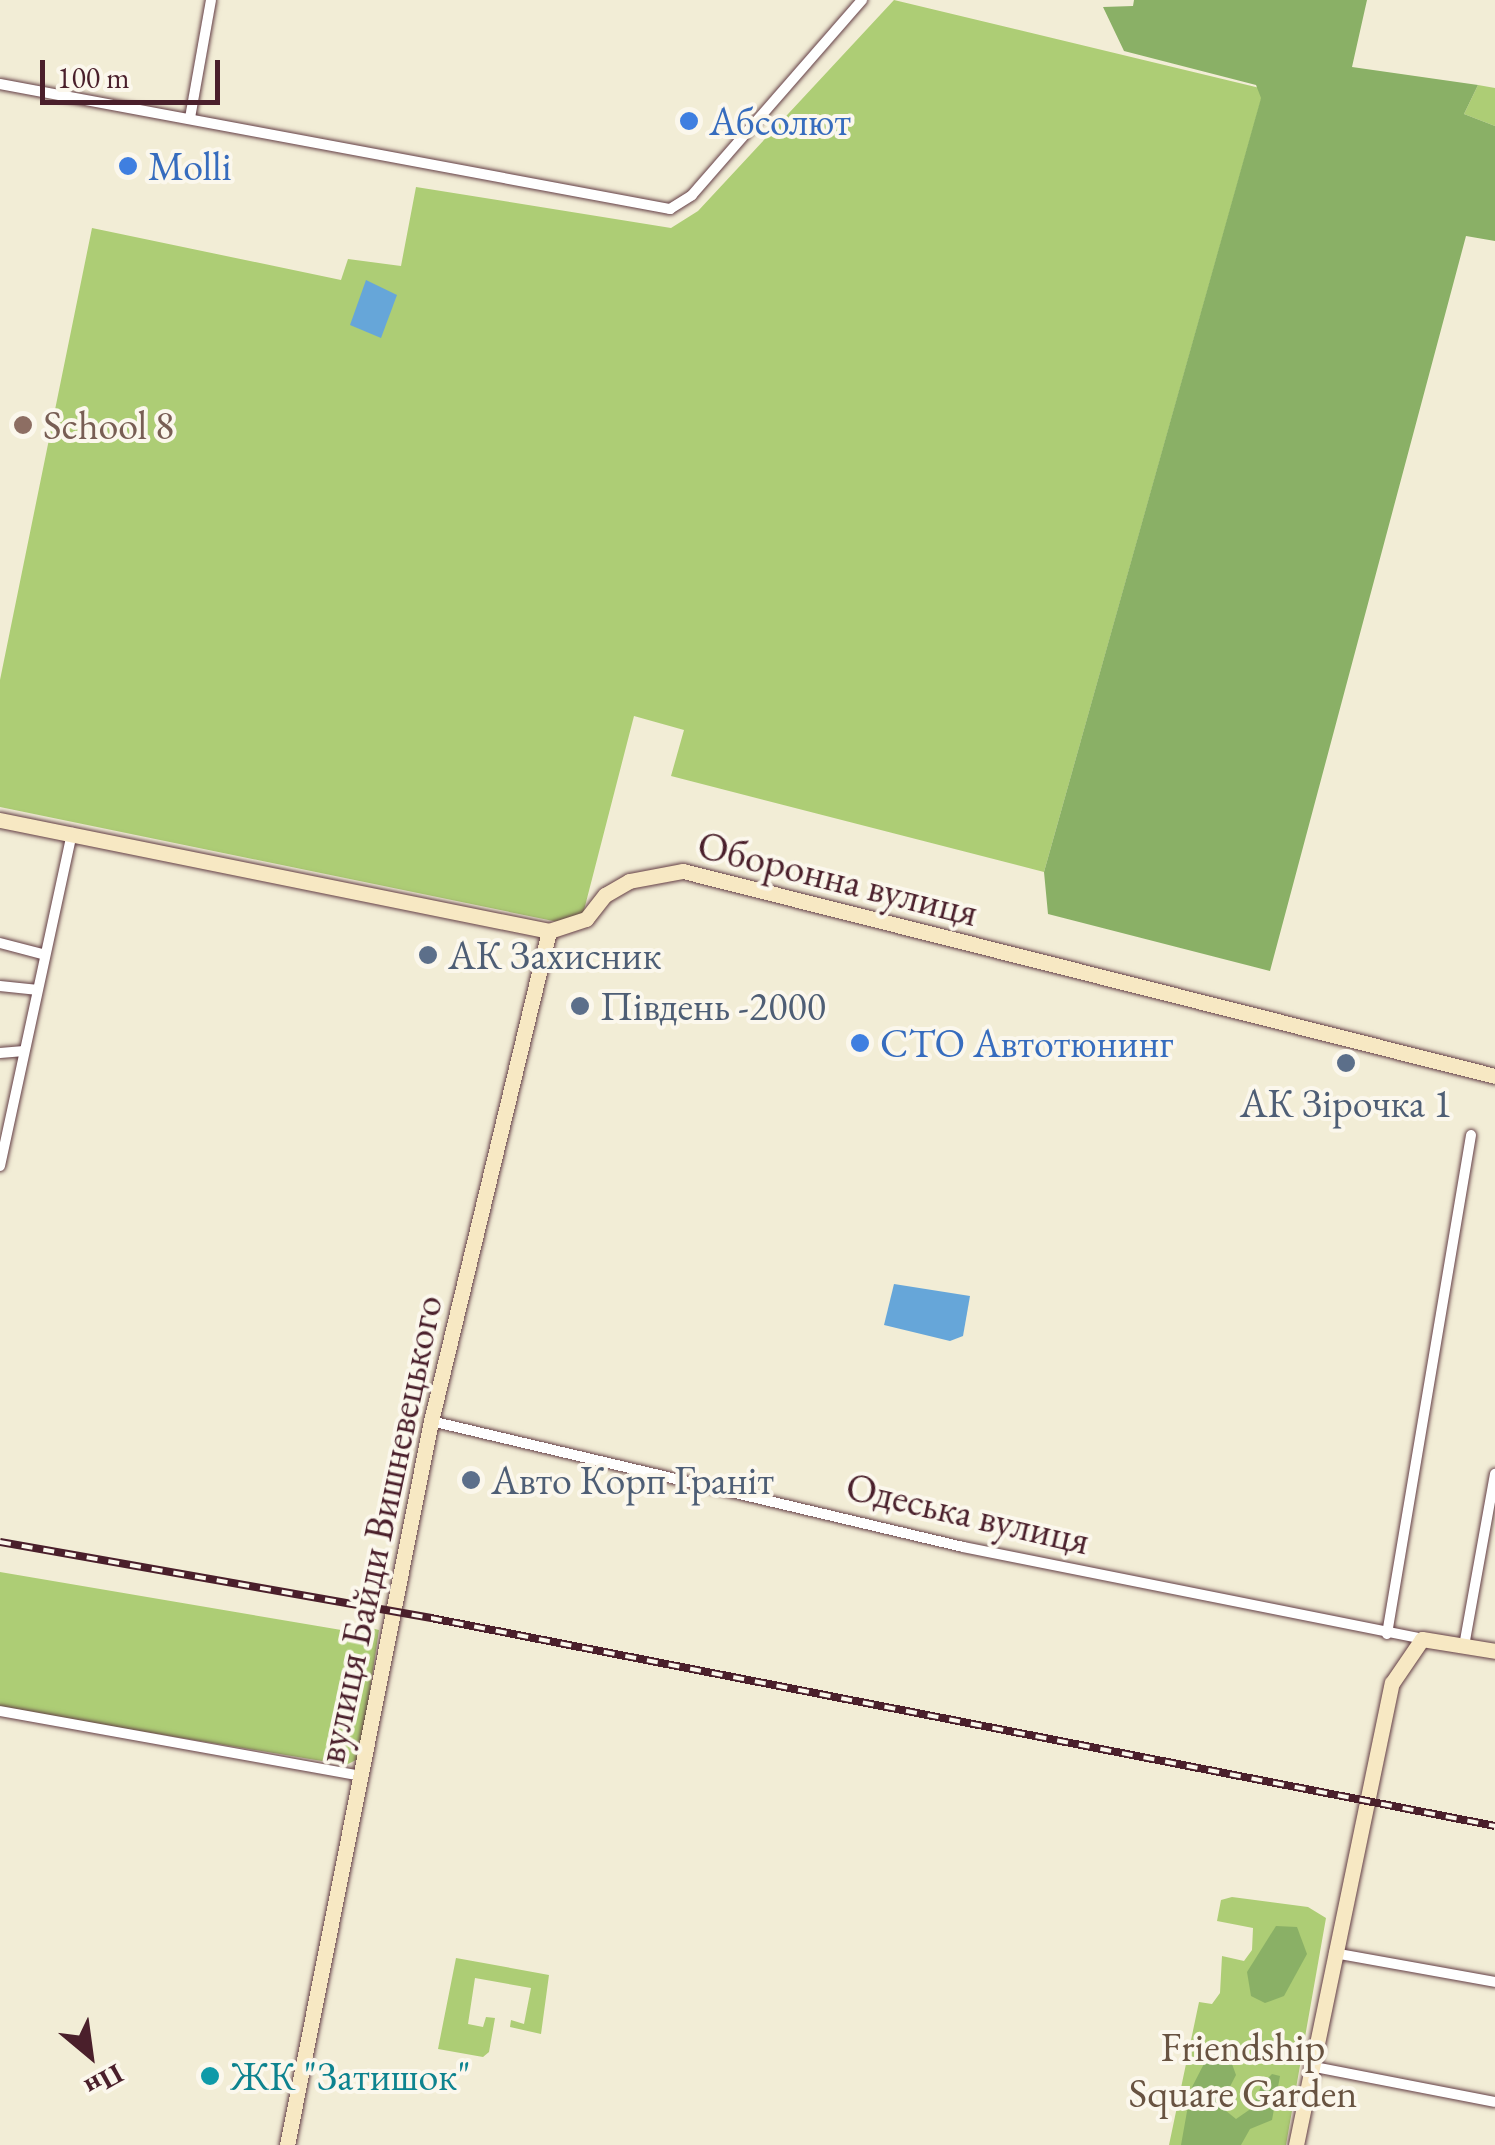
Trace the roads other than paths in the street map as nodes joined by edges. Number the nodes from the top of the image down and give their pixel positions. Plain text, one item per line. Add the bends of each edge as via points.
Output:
1 (212, 0) edge
2 (862, 0) edge
3 (0, 84) edge
4 (190, 118) junction
5 (0, 820) edge
6 (72, 832) junction
7 (549, 930) junction
8 (0, 943) edge
9 (42, 954) junction
10 (0, 986) edge
11 (36, 990) junction
12 (24, 1050) junction
13 (0, 1053) edge
14 (1495, 1076) edge
15 (1471, 1135) dead end
16 (0, 1166) edge
17 (431, 1421) junction
18 (1495, 1474) edge
19 (1388, 1634) junction
20 (1422, 1639) junction
21 (1464, 1646) junction
22 (1495, 1651) edge
23 (0, 1711) edge
24 (360, 1776) junction
25 (1332, 1953) junction
26 (1495, 1982) edge
27 (1310, 2066) junction
28 (1495, 2102) edge
29 (288, 2145) edge
30 (1296, 2145) edge

1 - 4 street
2 - 4 street via 685,201 660,208
3 - 4 street
5 - 6 street
6 - 7 street
6 - 9 street
7 - 14 street, Оборонна вулиця via 586,919 605,895 630,881 683,871
7 - 17 street, вулиця Байди Вишневецького
8 - 9 street
9 - 11 street
10 - 11 street
11 - 12 street
12 - 13 street
12 - 16 street
15 - 19 street
17 - 19 street, Одеська вулиця via 963,1546
17 - 24 street, вулиця Байди Вишневецького
18 - 21 street
19 - 20 street, Одеська вулиця
20 - 21 street, Одеська вулиця
20 - 25 street via 1390,1691
21 - 22 street, Одеська вулиця
23 - 24 street
24 - 29 street, вулиця Байди Вишневецького
25 - 26 street
25 - 27 street
27 - 28 street
27 - 30 street

